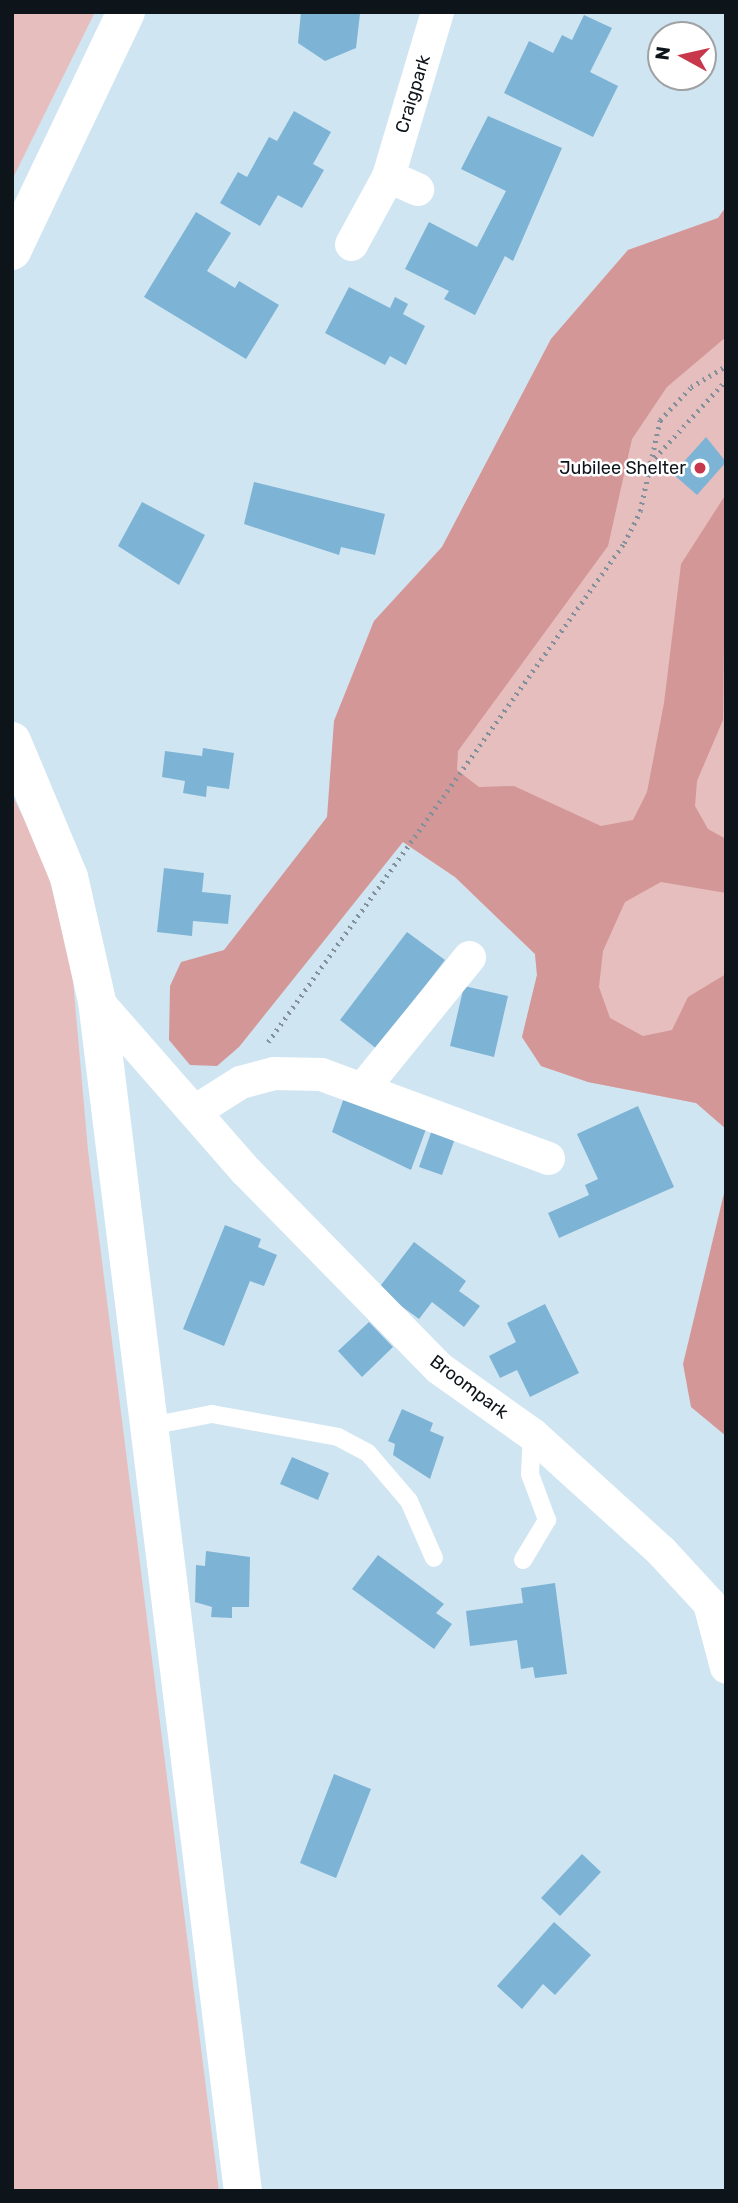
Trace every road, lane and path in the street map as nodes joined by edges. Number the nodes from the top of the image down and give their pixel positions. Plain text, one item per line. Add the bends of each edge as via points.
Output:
1 (126, 12) edge
2 (437, 12) edge
3 (351, 244) dead end
4 (12, 251) edge
5 (726, 366) edge
6 (726, 380) edge
7 (649, 463) junction
8 (12, 741) edge
9 (469, 957) dead end
10 (97, 1001) junction
11 (240, 1082) junction
12 (365, 1085) junction
13 (196, 1110) junction
14 (548, 1158) dead end
15 (150, 1426) junction
16 (531, 1434) junction
17 (434, 1558) dead end
18 (523, 1560) dead end
19 (726, 1667) edge
20 (243, 2191) edge

1 - 4 main road
2 - 3 street, Craigpark via 402,182
5 - 7 path via 691,387 660,419
6 - 7 path
7 - 11 path via 640,511 624,543 486,743 305,982
8 - 10 main road via 69,877
9 - 12 street
10 - 13 street, Broompark
10 - 15 main road
11 - 12 street via 273,1073 321,1074
11 - 13 street
12 - 14 street
13 - 16 street, Broompark via 245,1170 439,1368
15 - 17 lane via 212,1414 338,1437 368,1453 409,1501
15 - 20 main road
16 - 18 lane via 530,1474 547,1520
16 - 19 street, Broompark via 709,1602

